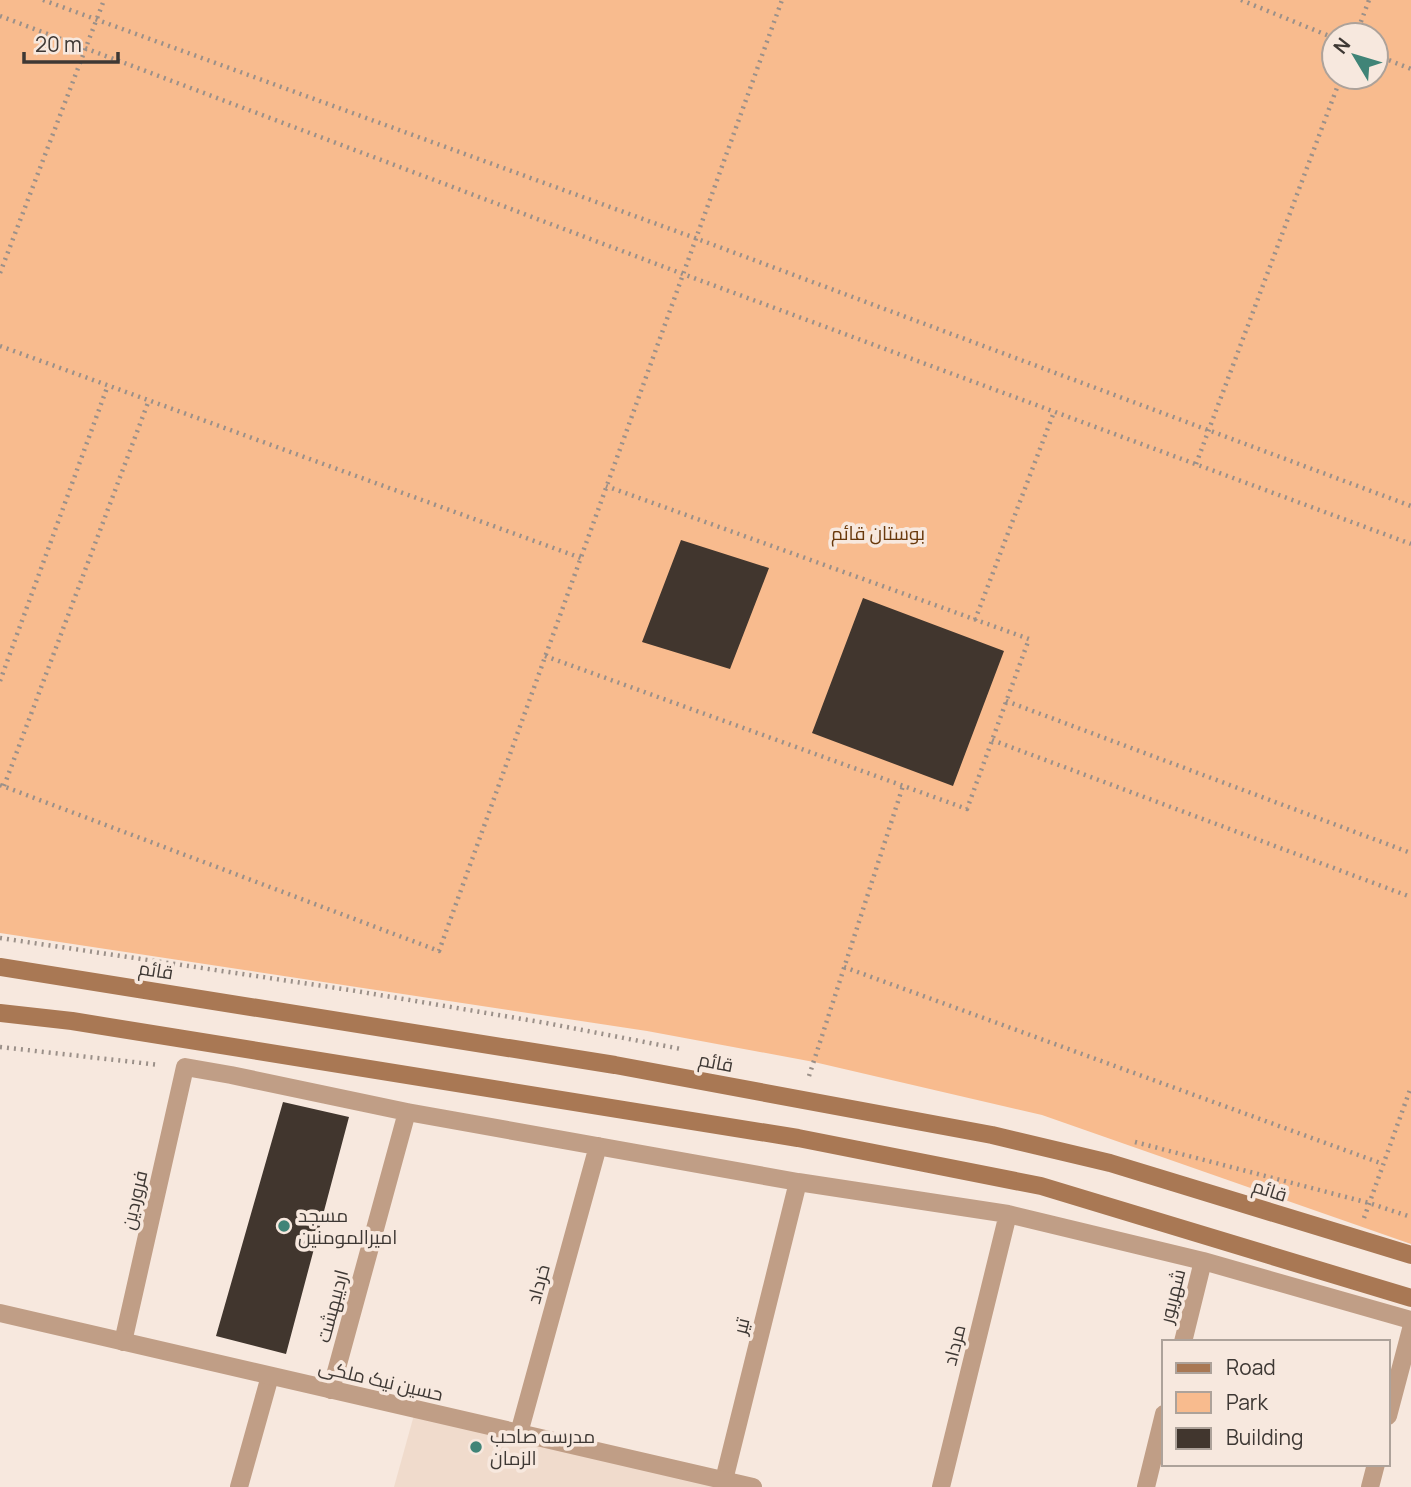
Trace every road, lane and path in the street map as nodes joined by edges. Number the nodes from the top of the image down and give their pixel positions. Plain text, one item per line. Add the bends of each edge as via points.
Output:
1 (43, 0) edge
2 (104, 0) edge
3 (782, 0) edge
4 (1241, 0) edge
5 (1369, 0) edge
6 (0, 16) edge
7 (97, 20) junction
8 (1361, 21) edge
9 (1320, 32) edge
10 (86, 48) junction
11 (1390, 61) edge
12 (1411, 69) edge
13 (1335, 91) edge
14 (695, 238) junction
15 (0, 272) edge
16 (683, 274) junction
17 (0, 346) edge
18 (108, 385) junction
19 (149, 400) junction
20 (1054, 412) junction
21 (1208, 430) junction
22 (1196, 464) junction
23 (606, 486) junction
24 (1411, 506) edge
25 (1411, 544) edge
26 (580, 558) junction
27 (975, 620) junction
28 (545, 656) junction
29 (0, 681) edge
30 (1006, 701) junction
31 (992, 740) junction
32 (2, 786) edge
33 (903, 786) junction
34 (1411, 853) edge
35 (1411, 897) edge
36 (0, 938) edge
37 (0, 967) edge
38 (845, 967) junction
39 (0, 1013) edge
40 (0, 1047) edge
41 (691, 1051) dead end
42 (185, 1067) junction
43 (1411, 1087) edge
44 (800, 1100) junction
45 (407, 1112) junction
46 (598, 1146) junction
47 (1384, 1164) junction
48 (798, 1182) junction
49 (1008, 1214) junction
50 (1356, 1238) junction
51 (1411, 1255) edge
52 (1203, 1261) junction
53 (1411, 1298) edge
54 (0, 1313) edge
55 (1411, 1320) edge
56 (1411, 1329) edge
57 (1183, 1340) edge
58 (123, 1342) junction
59 (270, 1376) junction
60 (331, 1390) junction
61 (1390, 1408) edge
62 (1162, 1422) edge
63 (519, 1433) junction
64 (1375, 1466) edge
65 (723, 1480) junction
66 (239, 1487) edge
67 (753, 1487) edge
68 (941, 1487) edge
69 (1146, 1487) edge
70 (1370, 1487) edge

1 - 7 path
2 - 7 path
3 - 14 path
4 - 9 path
5 - 8 path
6 - 10 path
7 - 10 path
7 - 14 path
10 - 15 path
10 - 16 path
11 - 12 path
13 - 21 path
14 - 16 path
14 - 21 path
16 - 20 path
16 - 23 path
17 - 18 path
18 - 19 path
18 - 29 path
19 - 26 path
19 - 32 path
20 - 22 path
20 - 27 path
21 - 22 path
21 - 24 path
22 - 25 path
23 - 26 path
23 - 27 path
26 - 28 path
27 - 30 path via 1029,639
28 - 32 path via 439,951
28 - 33 path
30 - 31 path
30 - 34 path
31 - 33 path via 967,809
31 - 35 path
33 - 38 path
36 - 41 path via 349,990
37 - 44 main road, قائم via 615,1065
38 - 44 path
38 - 47 path
39 - 53 main road via 784,1136 1027,1184
40 - 42 path
42 - 45 street
42 - 58 street, فروردین
43 - 47 path
44 - 50 main road, قائم via 992,1135 1110,1163
45 - 46 street
45 - 60 street, اردیبهشت
46 - 48 street
46 - 63 street, خرداد
47 - 50 path
48 - 49 street
48 - 65 street, تیر
49 - 52 street
49 - 68 street, مرداد
50 - 51 main road, قائم
52 - 55 street
52 - 57 street, شهریور
54 - 58 street, حسین نیک ملکی
56 - 61 street
58 - 59 street, حسین نیک ملکی
59 - 60 street, حسین نیک ملکی
59 - 66 street
60 - 63 street, حسین نیک ملکی
62 - 69 street
63 - 65 street, حسین نیک ملکی
64 - 70 street
65 - 67 street, حسین نیک ملکی

